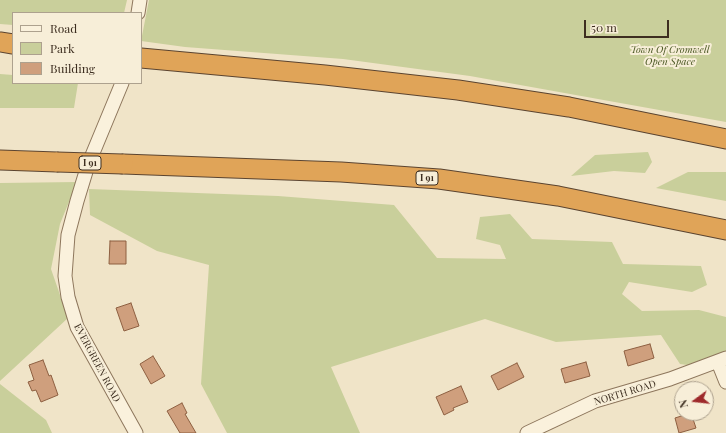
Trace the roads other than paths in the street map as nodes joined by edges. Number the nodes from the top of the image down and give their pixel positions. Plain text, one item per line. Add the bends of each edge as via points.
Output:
1 (140, 0) edge
2 (138, 12) edge
3 (0, 42) edge
4 (12, 44) edge
5 (142, 58) edge
6 (122, 84) edge
7 (726, 139) edge
8 (0, 160) edge
9 (726, 230) edge
10 (722, 360) edge
11 (726, 382) edge
12 (136, 433) edge
13 (527, 433) edge

1 - 2 street
3 - 4 highway
5 - 7 highway via 458,90 568,107
6 - 12 street, EVERGREEN ROAD via 88,165 77,200 68,235 65,276 77,327
8 - 9 highway, I 91, bridge via 333,172 439,179 551,195
10 - 11 street
10 - 13 street, NORTH ROAD via 670,379 595,401

